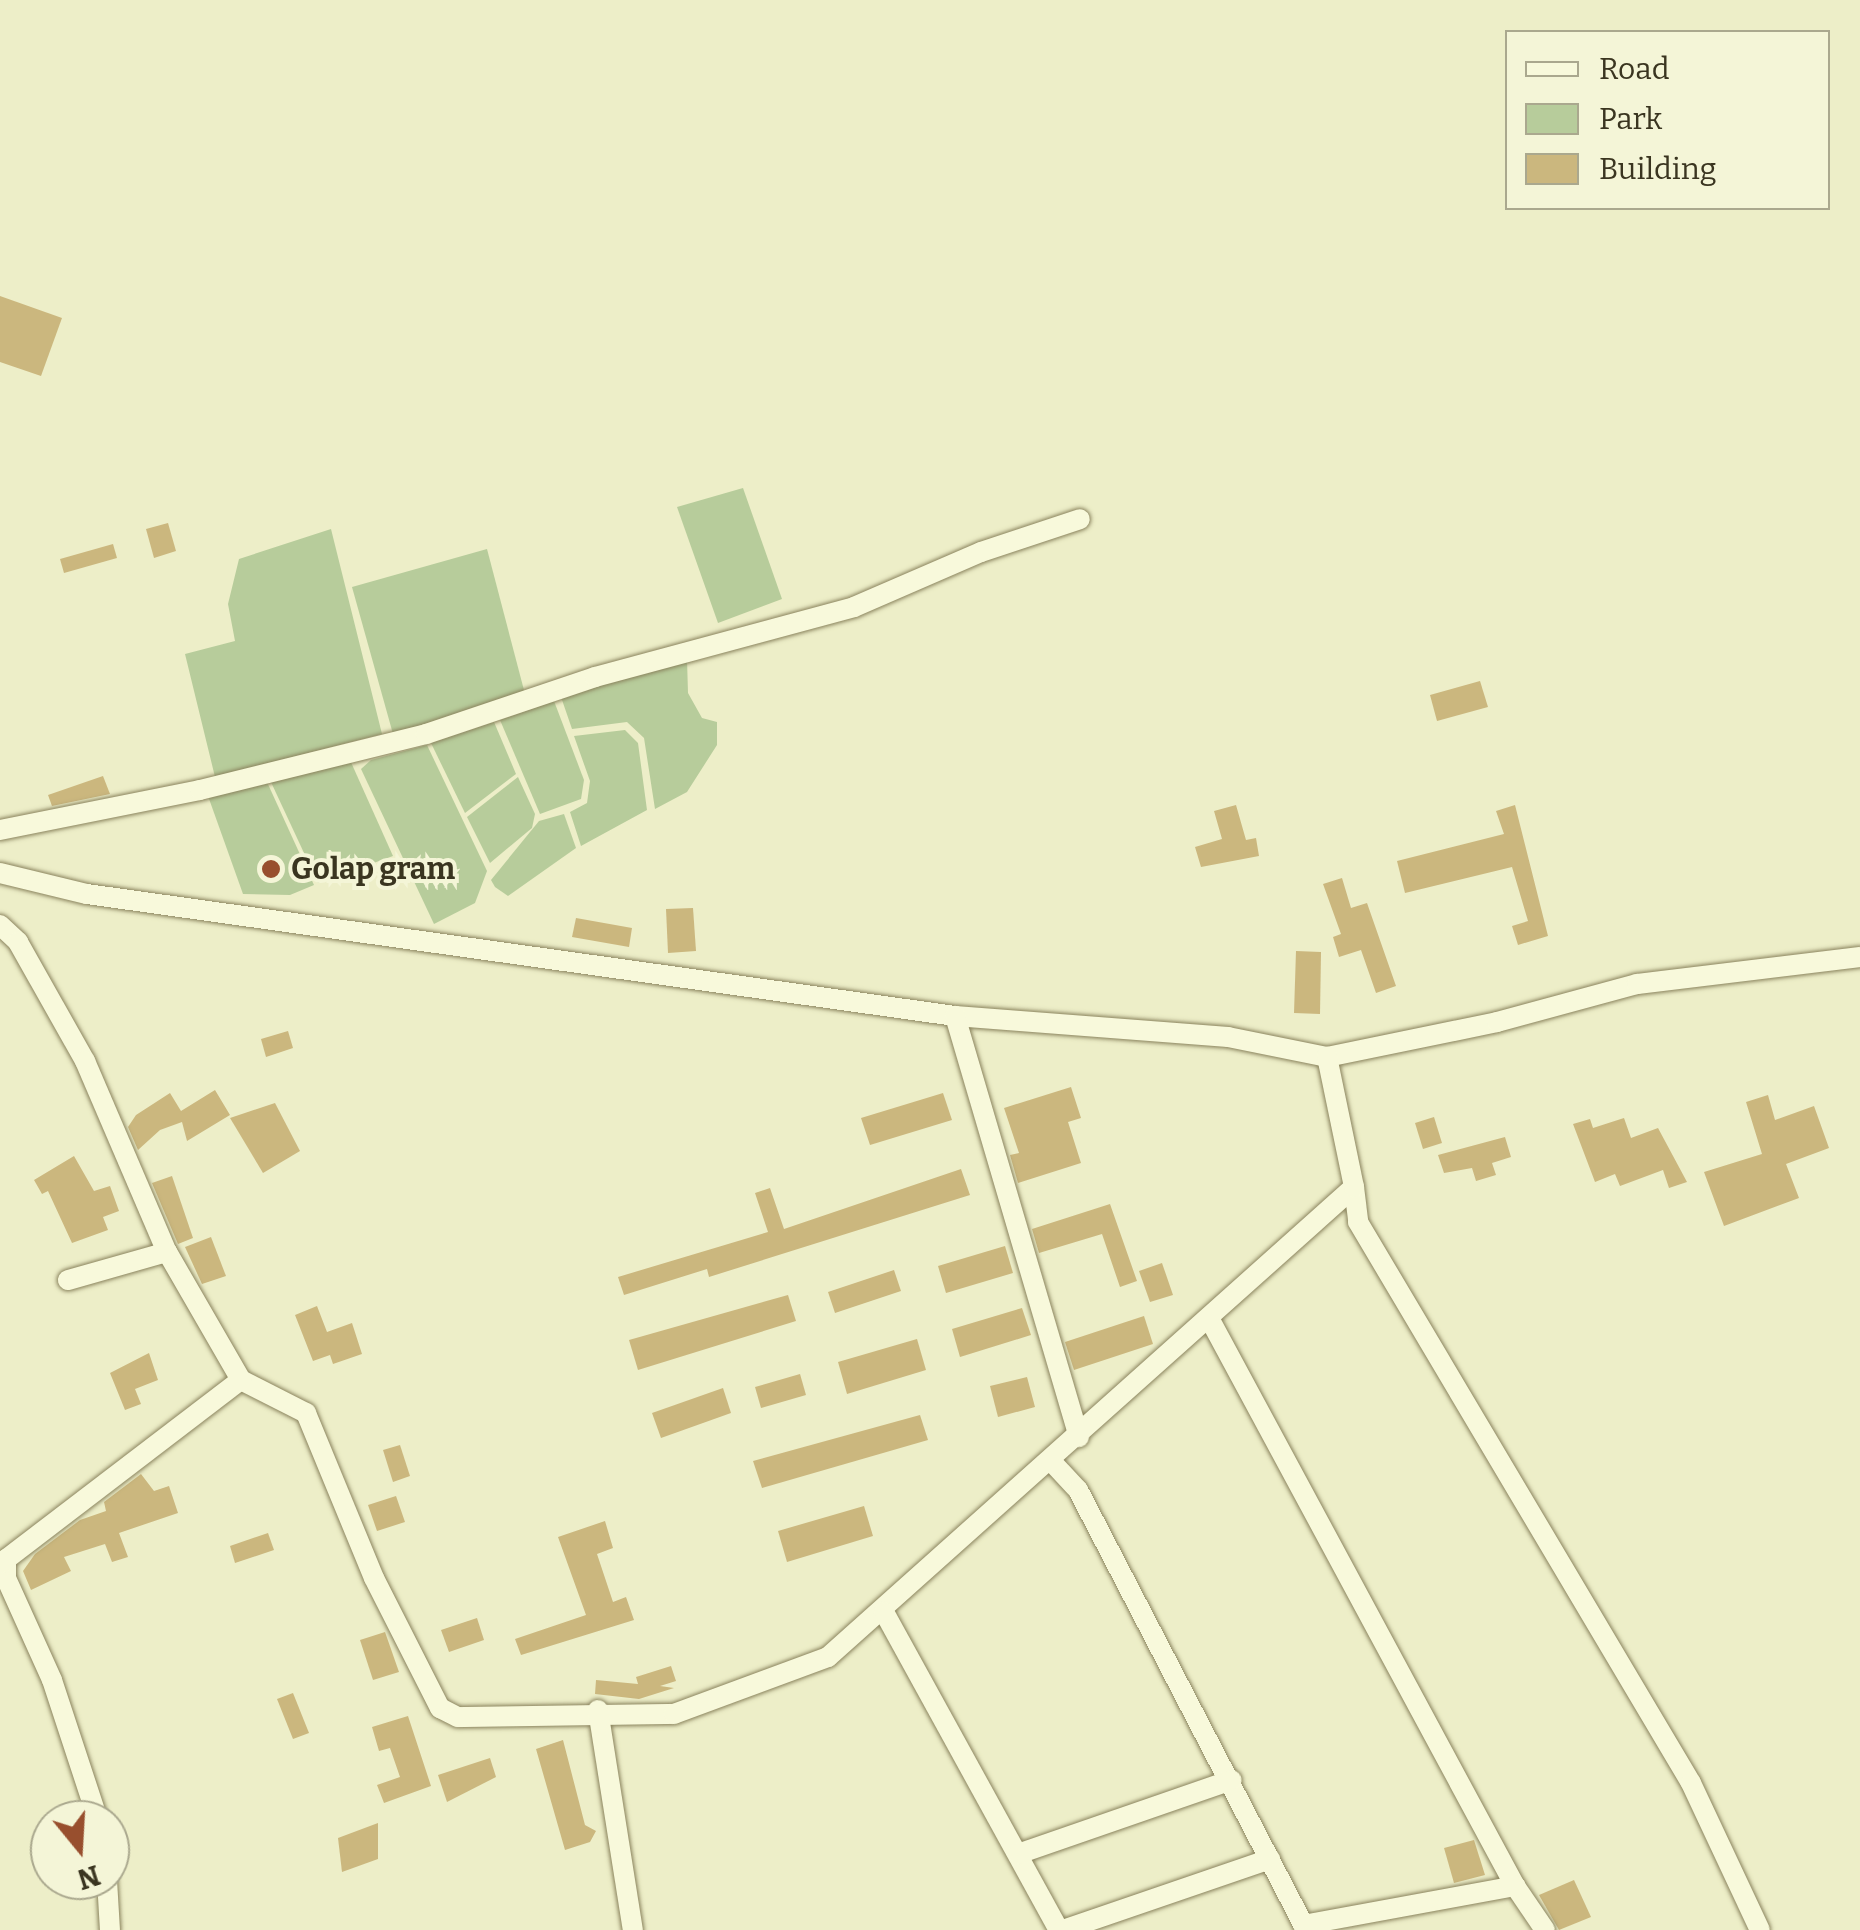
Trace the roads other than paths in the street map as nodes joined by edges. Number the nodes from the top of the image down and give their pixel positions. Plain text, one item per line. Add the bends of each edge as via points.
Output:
1 (1080, 519) dead end
2 (0, 830) edge
3 (1, 869) edge
4 (0, 924) edge
5 (1860, 957) edge
6 (955, 1016) junction
7 (1327, 1056) junction
8 (1354, 1187) junction
9 (167, 1252) junction
10 (68, 1280) dead end
11 (1209, 1318) junction
12 (241, 1380) junction
13 (1079, 1436) junction
14 (1052, 1461) junction
15 (3, 1561) edge
16 (884, 1612) junction
17 (598, 1710) junction
18 (1232, 1780) junction
19 (91, 1800) edge
20 (1018, 1854) junction
21 (1270, 1860) junction
22 (1515, 1886) junction
23 (108, 1900) edge
24 (1304, 1928) edge
25 (110, 1930) edge
26 (633, 1930) edge
27 (1061, 1930) edge
28 (1545, 1930) edge
29 (1760, 1930) edge

1 - 2 street via 980,552 854,607 595,677 426,734
3 - 6 street via 87,894
4 - 9 street via 18,942 85,1061
5 - 7 street via 1637,984 1497,1022
6 - 7 street via 1228,1037
6 - 13 street
7 - 8 street
8 - 11 street
8 - 29 street via 1358,1222 1691,1783
9 - 10 street
9 - 12 street
11 - 13 street
11 - 22 street
12 - 15 street
12 - 17 street via 306,1413 374,1578 440,1708 458,1717
13 - 14 street
14 - 16 street
14 - 18 street via 1078,1490
15 - 19 street
16 - 17 street via 828,1657 674,1714
16 - 20 street
17 - 26 street
18 - 20 street
18 - 21 street
20 - 27 street
21 - 24 street
21 - 27 street
22 - 24 street
22 - 28 street
23 - 25 street

